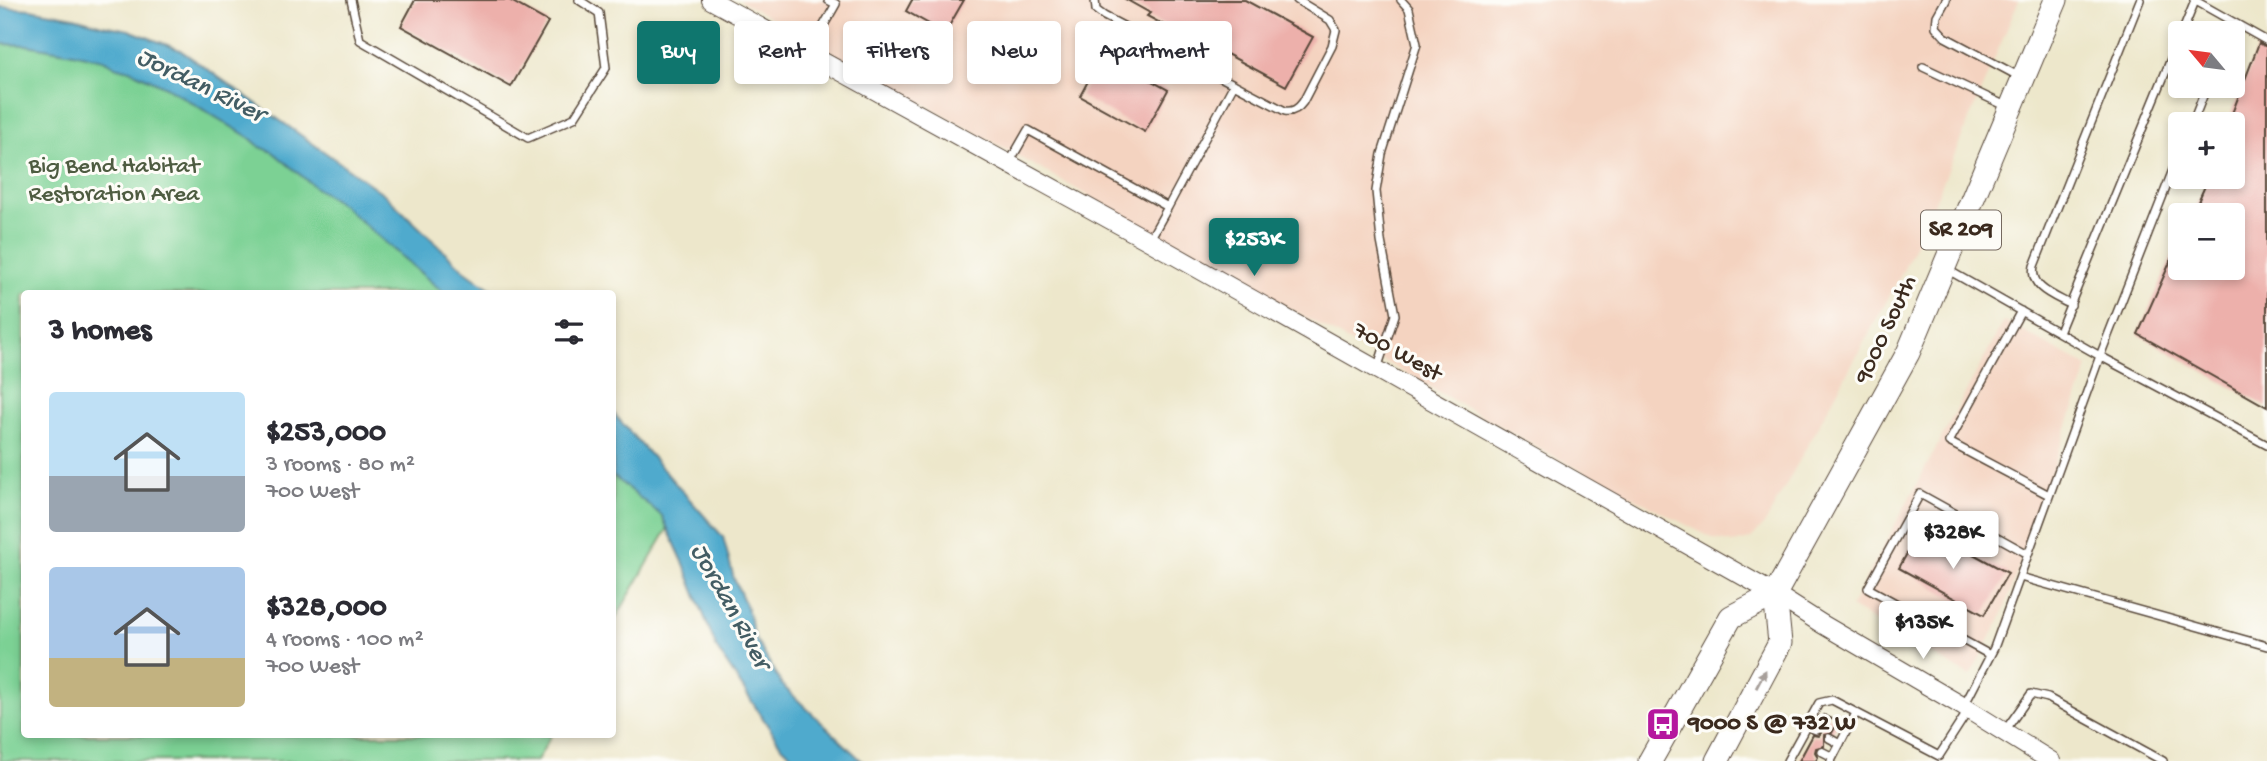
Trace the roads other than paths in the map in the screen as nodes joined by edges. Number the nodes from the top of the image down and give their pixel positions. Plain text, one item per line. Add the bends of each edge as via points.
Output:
1 (351, 0) edge
2 (579, 0) edge
3 (711, 0) edge
4 (828, 0) edge
5 (1094, 0) edge
6 (1297, 0) edge
7 (1401, 0) edge
8 (1946, 0) edge
9 (2056, 0) edge
10 (2140, 0) edge
11 (2194, 0) edge
12 (837, 2) edge
13 (749, 21) edge
14 (826, 21) edge
15 (2186, 21) edge
16 (2230, 21) edge
17 (2245, 29) edge
18 (2267, 41) edge
19 (829, 65) edge
20 (1923, 67) dead end
21 (2168, 67) edge
22 (2023, 79) junction
23 (1234, 84) junction
24 (2011, 109) junction
25 (1009, 164) junction
26 (2168, 183) edge
27 (1168, 207) junction
28 (1149, 241) junction
29 (1944, 268) junction
30 (2071, 305) junction
31 (2021, 310) junction
32 (2059, 332) junction
33 (2100, 356) junction
34 (1377, 369) junction
35 (2267, 445) edge
36 (2049, 495) junction
37 (2028, 554) junction
38 (2020, 577) junction
39 (1775, 593) junction
40 (2267, 646) edge
41 (1990, 656) junction
42 (1966, 708) junction
43 (1856, 713) junction
44 (1806, 726) junction
45 (1816, 730) dead end
46 (2004, 732) junction
47 (1829, 738) dead end
48 (1799, 739) junction
49 (1808, 744) dead end
50 (1840, 744) junction
51 (1821, 751) dead end
52 (1788, 758) edge
53 (1832, 759) edge
54 (1938, 759) edge
55 (1650, 761) edge
56 (1717, 761) edge
57 (1799, 761) edge
58 (2051, 761) edge
59 (2163, 761) edge

1 - 2 lane via 360,40 528,138 574,118 606,68 600,13
3 - 13 street, 700 West
4 - 12 lane
5 - 23 lane via 1096,10 1104,16
6 - 23 lane via 1330,20 1336,30 1299,107 1284,111
7 - 34 lane via 1409,9 1417,44 1382,154 1376,191 1395,315
8 - 22 lane via 1936,27 1945,37
9 - 22 main road, 9000 South / SR 209
10 - 30 lane via 2034,267 2036,285
11 - 15 lane
11 - 16 lane
12 - 14 lane
17 - 18 lane
19 - 25 street, 700 West
20 - 24 lane
21 - 30 lane
22 - 24 main road, 9000 South / SR 209
23 - 27 lane
24 - 29 main road, 9000 South / SR 209
25 - 27 lane via 1027,130
25 - 28 street, 700 West
26 - 33 lane
27 - 28 lane
28 - 34 street, 700 West
29 - 31 lane
29 - 39 main road, 9000 South / SR 209 via 1908,353
30 - 32 lane
31 - 32 lane
31 - 36 lane via 1949,442
32 - 33 lane
33 - 35 lane
33 - 36 lane
34 - 39 street, 700 West
36 - 37 lane
37 - 38 lane
37 - 41 lane via 1920,494 1868,588
38 - 40 lane
38 - 41 lane
39 - 42 street, 700 West
39 - 55 main road via 1731,617
56 -> 39 main road via 1780,643
41 - 42 lane
42 - 46 street, 700 West
42 - 54 lane
43 - 44 lane via 1825,700 1819,702
43 - 50 lane
43 - 54 lane
44 - 45 lane
44 - 48 lane
46 - 58 street, 700 West
46 - 59 lane via 2031,694 2048,698
47 - 50 lane
48 - 49 lane
48 - 52 lane
50 - 53 lane
51 - 53 lane
52 - 57 lane

